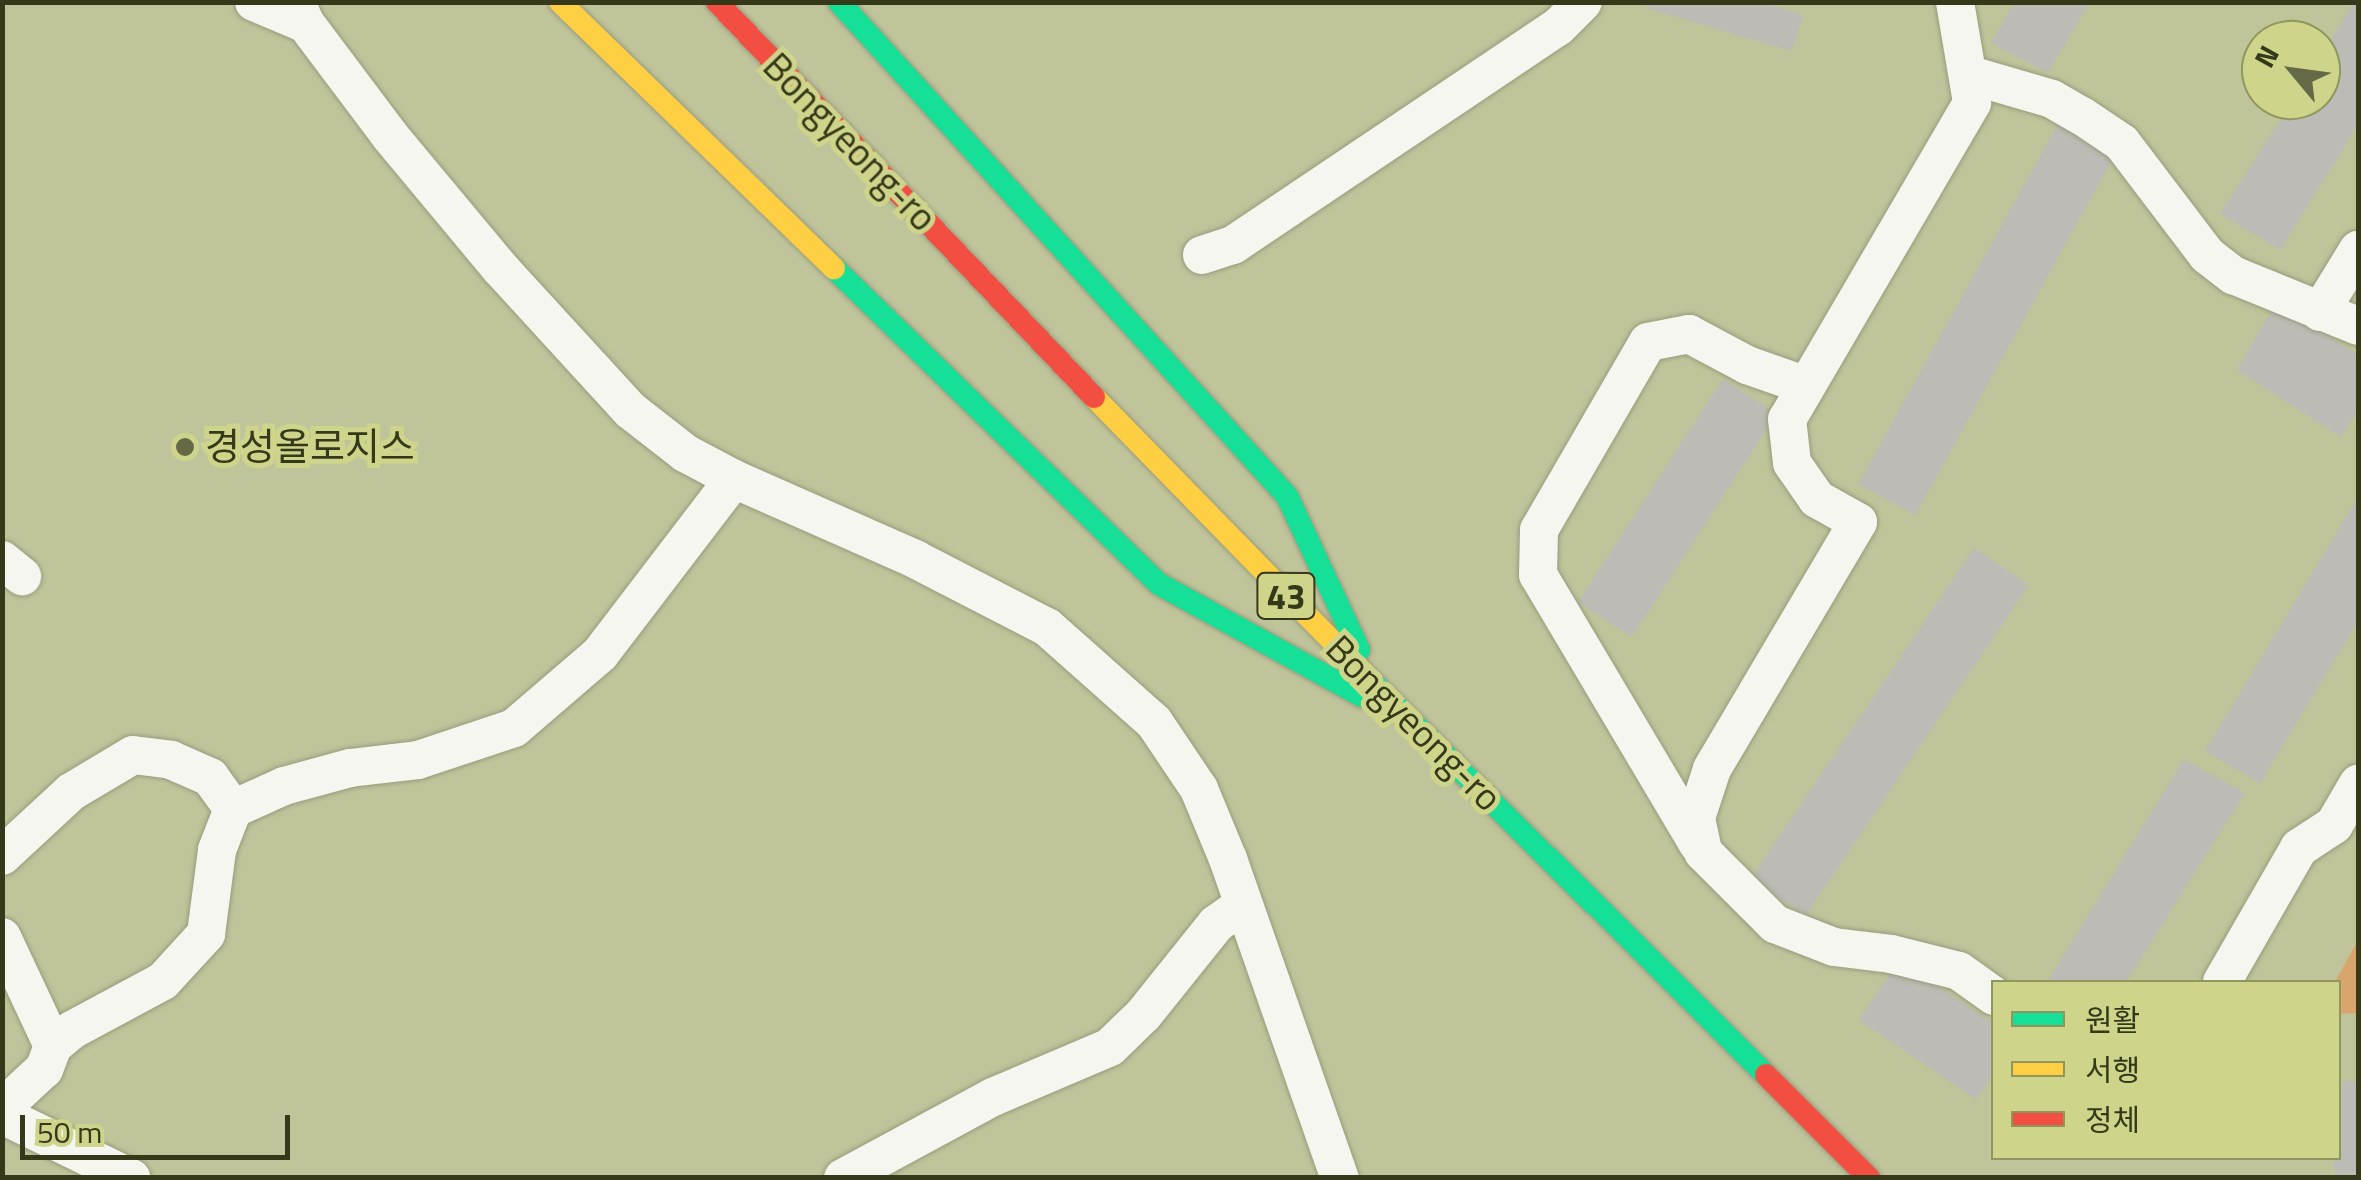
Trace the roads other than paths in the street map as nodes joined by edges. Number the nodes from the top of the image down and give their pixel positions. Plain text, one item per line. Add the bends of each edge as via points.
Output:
1 (254, 2) edge
2 (560, 2) edge
3 (716, 2) edge
4 (839, 2) edge
5 (1583, 2) edge
6 (1954, 2) edge
7 (301, 13) edge
8 (1970, 75) junction
9 (2358, 250) edge
10 (1202, 255) dead end
11 (2320, 312) junction
12 (2358, 326) edge
13 (1804, 385) junction
14 (734, 478) junction
15 (1376, 685) junction
16 (1418, 727) junction
17 (2358, 784) edge
18 (233, 809) junction
19 (1703, 852) junction
20 (2, 856) edge
21 (1242, 906) junction
22 (2, 937) edge
23 (2223, 980) edge
24 (1991, 994) edge
25 (54, 1046) junction
26 (2, 1111) edge
27 (130, 1178) edge
28 (843, 1178) edge
29 (1340, 1178) edge
30 (1869, 1178) edge

1 - 7 street
2 - 16 highway via 1159,584
3 - 15 highway, Bongyeong-ro / 43
4 - 15 highway via 1287,496
5 - 10 street via 1558,27 1233,245
6 - 8 street
7 - 14 street via 390,136 630,410 685,452
8 - 11 street via 2052,99 2095,125 2152,178 2207,255 2233,275
8 - 13 street via 1972,104
9 - 11 street
11 - 12 street
13 - 19 street via 1787,419 1792,463 1818,499 1858,522 1712,769 1696,818
13 - 19 street via 1748,366 1689,334 1648,342 1539,530 1538,575
14 - 18 street via 600,654 514,728 418,760 301,782
14 - 21 street via 1047,627 1106,676 1154,722 1199,789
15 - 16 highway, Bongyeong-ro / 43
16 - 30 highway, Bongyeong-ro / 43
17 - 23 street via 2334,824 2299,848
18 - 20 street via 210,777 171,760 133,756 71,792
18 - 25 street via 217,850 206,934 163,981
19 - 24 street via 1775,924 1834,947 1959,971
21 - 28 street via 1216,924 1110,1048 994,1097
21 - 29 street
22 - 25 street
25 - 26 street via 44,1068
26 - 27 street

